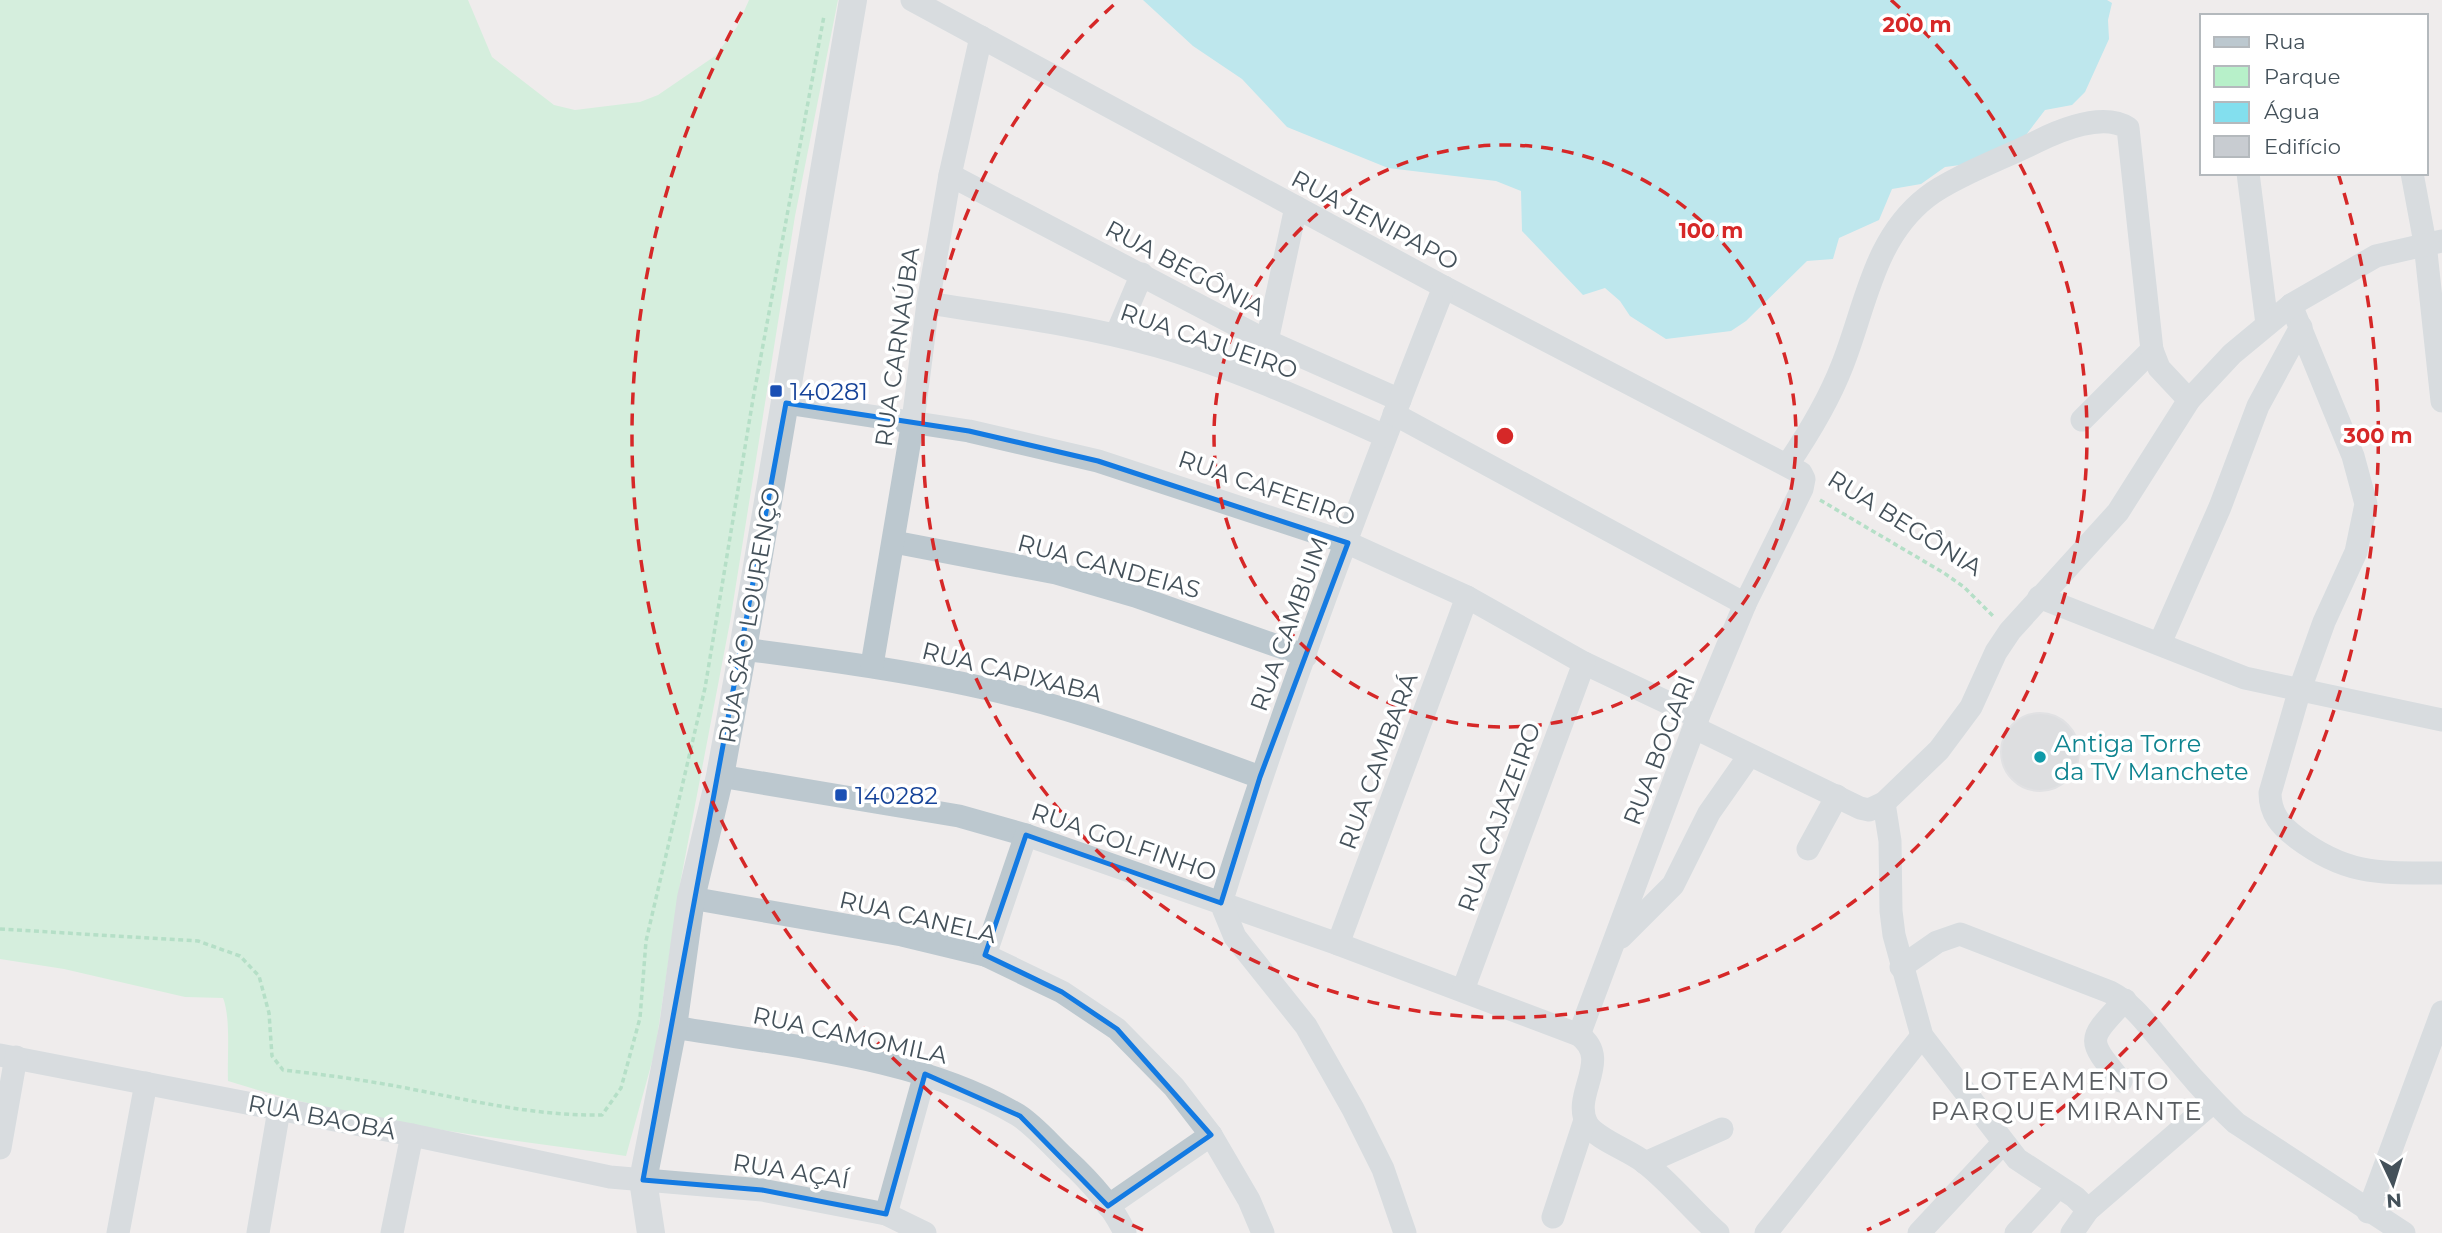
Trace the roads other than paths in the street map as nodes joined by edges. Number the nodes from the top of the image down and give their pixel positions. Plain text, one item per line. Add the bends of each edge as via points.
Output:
1 (853, 0) edge
2 (912, 0) edge
3 (981, 37) junction
4 (950, 175) junction
5 (2248, 175) edge
6 (2413, 175) edge
7 (1296, 207) junction
8 (2433, 242) edge
9 (1142, 274) junction
10 (1444, 287) junction
11 (928, 303) junction
12 (2291, 305) junction
13 (2267, 324) junction
14 (2301, 327) junction
15 (1116, 335) junction
16 (1267, 341) junction
17 (2152, 350) junction
18 (2189, 400) junction
19 (2442, 401) edge
20 (786, 402) junction
21 (1397, 407) junction
22 (2082, 420) dead end
23 (913, 421) junction
24 (1385, 436) junction
25 (1788, 464) junction
26 (894, 541) junction
27 (1348, 543) junction
28 (1467, 597) junction
29 (2039, 597) junction
30 (1745, 604) junction
31 (2160, 643) junction
32 (743, 649) junction
33 (1306, 656) junction
34 (1584, 663) junction
35 (872, 665) junction
36 (2300, 689) junction
37 (2442, 720) edge
38 (1697, 723) junction
39 (1749, 756) junction
40 (720, 776) junction
41 (1260, 777) junction
42 (1838, 796) junction
43 (1884, 803) junction
44 (1026, 835) junction
45 (1808, 849) dead end
46 (2442, 873) edge
47 (691, 898) junction
48 (1221, 903) junction
49 (1617, 940) junction
50 (1338, 944) junction
51 (985, 955) junction
52 (1901, 967) junction
53 (1463, 990) junction
54 (2124, 1000) junction
55 (2442, 1012) edge
56 (673, 1027) junction
57 (1579, 1035) junction
58 (1923, 1036) junction
59 (8, 1056) edge
60 (925, 1074) junction
61 (2121, 1082) dead end
62 (146, 1083) junction
63 (2213, 1102) junction
64 (279, 1110) junction
65 (1590, 1127) junction
66 (1722, 1129) dead end
67 (412, 1135) junction
68 (1211, 1135) junction
69 (2002, 1144) junction
70 (0, 1148) edge
71 (1645, 1163) junction
72 (643, 1180) junction
73 (2058, 1187) junction
74 (1108, 1206) junction
75 (2088, 1210) junction
76 (886, 1214) junction
77 (1553, 1217) dead end
78 (2374, 1222) edge
79 (650, 1230) edge
80 (118, 1233) edge
81 (258, 1233) edge
82 (392, 1233) edge
83 (925, 1233) edge
84 (1125, 1233) edge
85 (1263, 1233) edge
86 (1405, 1233) edge
87 (1718, 1233) edge
88 (1766, 1233) edge
89 (1919, 1233) edge
90 (2016, 1233) edge
91 (2072, 1233) edge
92 (2404, 1233) edge

1 - 20 street, RUA SÃO LOURENÇO
2 - 3 street, RUA JENIPAPO
3 - 4 street, RUA CARNAÚBA
3 - 7 street, RUA JENIPAPO
4 - 9 street, RUA BEGÔNIA
4 - 11 street, RUA CARNAÚBA
5 - 13 street
6 - 8 street
7 - 10 street, RUA JENIPAPO
7 - 16 street
8 - 12 street via 2375,256
8 - 19 street
9 - 15 street
9 - 16 street, RUA BEGÔNIA
10 - 21 street, RUA CAMBUIM
10 - 25 street, RUA JENIPAPO
11 - 15 street, RUA CAJUEIRO
11 - 23 street, RUA CARNAÚBA
12 - 13 street
12 - 14 street
13 - 18 street
14 - 31 street via 2258,406
14 - 36 street via 2353,456 2366,505 2356,552
15 - 24 street, RUA CAJUEIRO via 1252,380
16 - 21 street, RUA BEGÔNIA
17 - 18 street via 2159,368
17 - 22 street
17 - 25 street via 2128,128 2112,123 2065,129 1929,195 1906,216 1879,257 1842,366 1817,420
18 - 29 street via 2118,512
20 - 23 street, RUA CAFEEIRO
20 - 32 street, RUA SÃO LOURENÇO
21 - 24 street, RUA CAMBUIM
21 - 30 street
23 - 26 street, RUA CARNAÚBA
23 - 27 street, RUA CAFEEIRO via 1098,461
24 - 27 street, RUA CAMBUIM
25 - 30 street, RUA BOGARI via 1804,479 1802,489
26 - 33 street, RUA CANDEIAS via 1056,573
26 - 35 street, RUA CARNAÚBA
27 - 28 street, RUA CAFEEIRO
27 - 33 street, RUA CAMBUIM
28 - 34 street, RUA CAFEEIRO
28 - 50 street, RUA CAMBARÁ
29 - 31 street
29 - 43 street via 1996,652 1959,726
30 - 38 street, RUA BOGARI
31 - 36 street via 2245,678
32 - 35 street, RUA CAPIXABA
32 - 40 street, RUA SÃO LOURENÇO
33 - 41 street, RUA CAMBUIM
34 - 38 street, RUA CAFEEIRO
34 - 53 street, RUA CAJAZEIRO
35 - 41 street, RUA CAPIXABA via 1016,695
36 - 37 street
36 - 46 street via 2270,793 2272,811 2281,824 2337,864 2397,873
38 - 39 street, RUA CAFEEIRO
38 - 49 street, RUA BOGARI
39 - 42 street, RUA CAFEEIRO
39 - 49 street via 1709,813 1673,885
40 - 44 street, RUA GOLFINHO via 947,814
40 - 47 street, RUA SÃO LOURENÇO
41 - 48 street, RUA CAMBUIM
42 - 43 street, RUA CAFEEIRO via 1869,810
42 - 45 street
43 - 52 street via 1890,841 1891,911
44 - 48 street, RUA GOLFINHO
44 - 51 street
47 - 51 street, RUA CANELA via 902,935
47 - 56 street, RUA SÃO LOURENÇO
48 - 50 street
48 - 86 street, RUA GOLFINHO via 1235,937 1306,1026 1353,1109 1383,1169
49 - 57 street, RUA BOGARI
50 - 53 street
51 - 68 street, RUA CANELA via 1062,992 1117,1029 1174,1087
52 - 54 street via 1937,942 1960,934 2072,975
52 - 58 street
53 - 57 street
54 - 61 street via 2096,1031 2095,1040 2095,1049
54 - 63 street
55 - 78 street
56 - 60 street, RUA CAMOMILA
56 - 72 street, RUA SÃO LOURENÇO
57 - 65 street via 1588,1042 1594,1058 1582,1103
58 - 69 street
58 - 88 street
59 - 62 street, RUA BAOBÁ
59 - 70 street
60 - 74 street, RUA CAMOMILA via 1020,1116 1083,1175
60 - 76 street
62 - 64 street, RUA BAOBÁ
62 - 80 street
63 - 75 street
63 - 78 street
64 - 67 street, RUA BAOBÁ
64 - 81 street
65 - 71 street
65 - 77 street
66 - 71 street
67 - 72 street, RUA BAOBÁ
67 - 82 street
68 - 74 street
68 - 85 street, RUA CANELA
69 - 73 street
69 - 89 street
71 - 87 street
72 - 76 street, RUA AÇAÍ via 762,1190
72 - 79 street, RUA SÃO LOURENÇO
73 - 75 street
73 - 90 street
74 - 84 street, RUA CAMOMILA
75 - 91 street
76 - 83 street, RUA AÇAÍ
78 - 92 street

